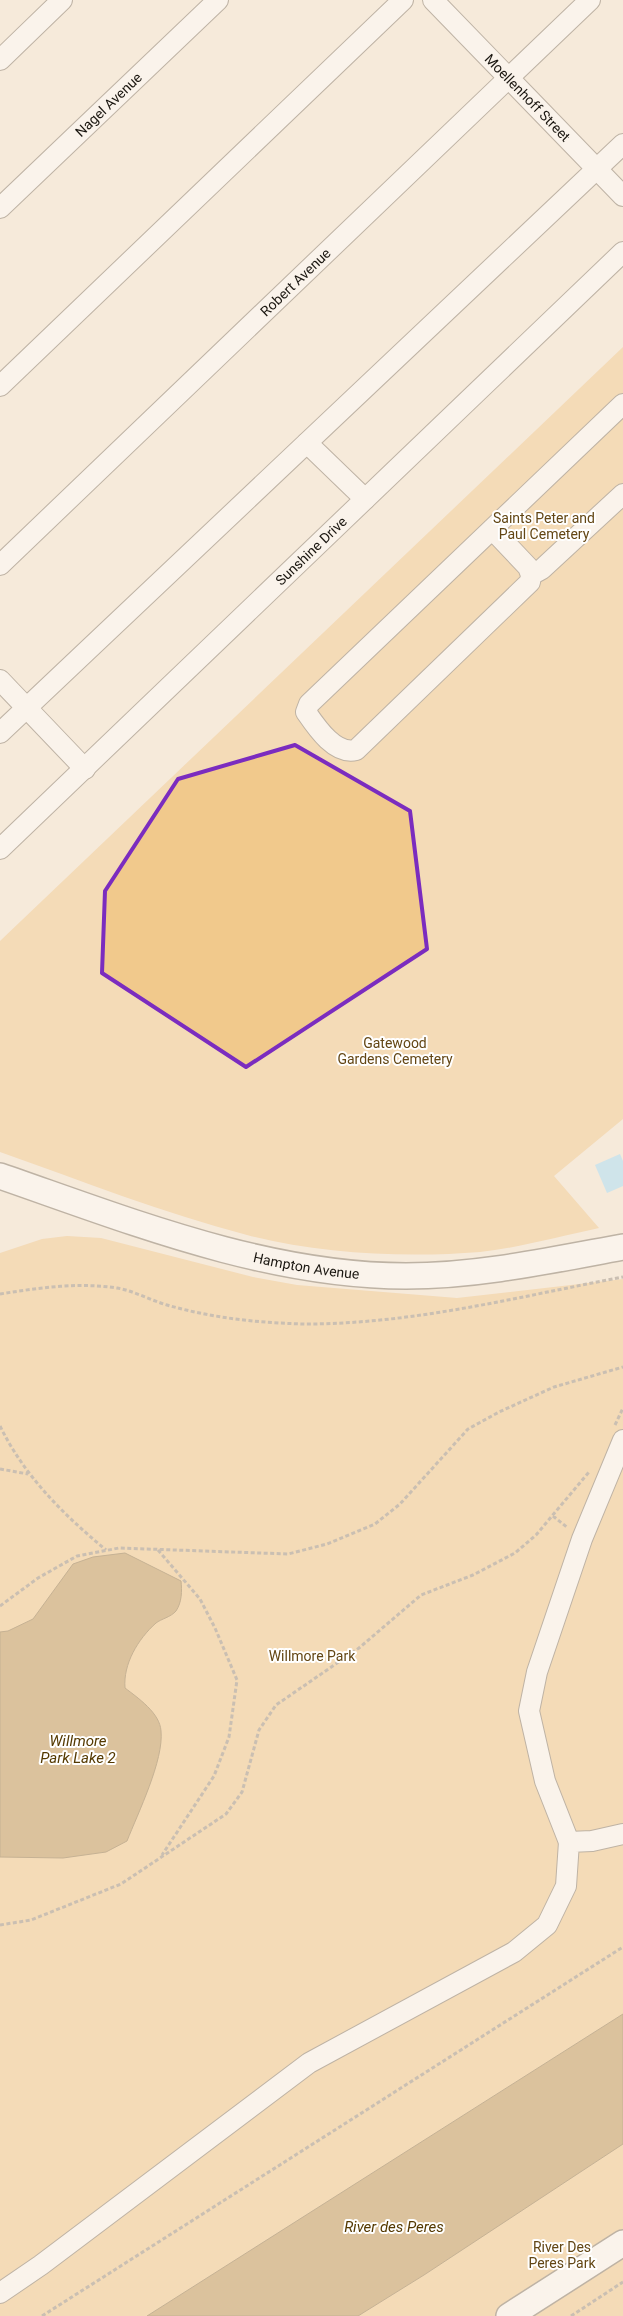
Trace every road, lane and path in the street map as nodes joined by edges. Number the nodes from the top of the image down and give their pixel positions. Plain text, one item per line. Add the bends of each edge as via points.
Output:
1 (62, 0) edge
2 (218, 0) edge
3 (403, 0) edge
4 (433, 0) edge
5 (590, 0) edge
6 (0, 60) edge
7 (508, 78) junction
8 (623, 144) edge
9 (596, 169) junction
10 (623, 196) edge
11 (0, 208) edge
12 (623, 252) edge
13 (0, 386) edge
14 (623, 404) edge
15 (307, 443) junction
16 (623, 494) edge
17 (365, 499) junction
18 (492, 529) junction
19 (0, 565) edge
20 (531, 575) junction
21 (0, 680) edge
22 (26, 708) junction
23 (0, 733) edge
24 (84, 768) junction
25 (0, 849) edge
26 (5, 1185) edge
27 (623, 1247) edge
28 (623, 1277) edge
29 (0, 1294) edge
30 (623, 1368) edge
31 (623, 1408) edge
32 (0, 1426) edge
33 (619, 1433) edge
34 (593, 1467) dead end
35 (0, 1468) edge
36 (28, 1474) junction
37 (158, 1550) junction
38 (106, 1551) junction
39 (0, 1606) edge
40 (623, 1834) edge
41 (569, 1842) junction
42 (160, 1858) junction
43 (0, 1925) edge
44 (623, 1947) edge
45 (623, 2243) edge
46 (623, 2282) edge
47 (0, 2293) edge
48 (42, 2316) edge
49 (509, 2316) edge
50 (571, 2316) edge

1 - 6 street
2 - 11 street, Nagel Avenue
3 - 13 street
4 - 7 street, Moellenhoff Street
5 - 7 street, Robert Avenue
7 - 9 street, Moellenhoff Street
7 - 19 street, Robert Avenue
8 - 9 street
9 - 10 street, Moellenhoff Street
9 - 15 street
12 - 17 street, Sunshine Drive
14 - 18 street
15 - 17 street
15 - 22 street
16 - 20 street via 542,569
17 - 24 street, Sunshine Drive
18 - 20 street via 528,566
18 - 20 street via 309,704 306,712 315,726 339,749 347,752 356,750 530,582
21 - 22 street
22 - 23 street
22 - 24 street
24 - 25 street, Sunshine Drive
26 - 27 main road, Hampton Avenue via 209,1245 292,1266 333,1271 406,1276 507,1268
28 - 29 path via 468,1309 404,1318 305,1324 220,1318 118,1288 45,1286
30 - 37 path via 554,1387 468,1429 400,1504 375,1524 327,1544 288,1554
31 - 33 path
32 - 36 path
33 - 41 street via 620,1444 582,1539 537,1672 529,1711 545,1782
34 - 42 path via 536,1535 515,1553 474,1575 421,1595 359,1648 276,1705 259,1730 242,1792 232,1807
35 - 36 path
36 - 38 path
37 - 38 path via 119,1548
37 - 42 path via 200,1599 216,1628 237,1680 229,1737 214,1776
38 - 39 path via 77,1556 38,1578
40 - 41 street via 592,1842
41 - 47 street via 566,1886 547,1925 514,1952 309,2063
42 - 43 path via 121,1884 31,1920
44 - 48 path
45 - 49 main road
46 - 50 path

